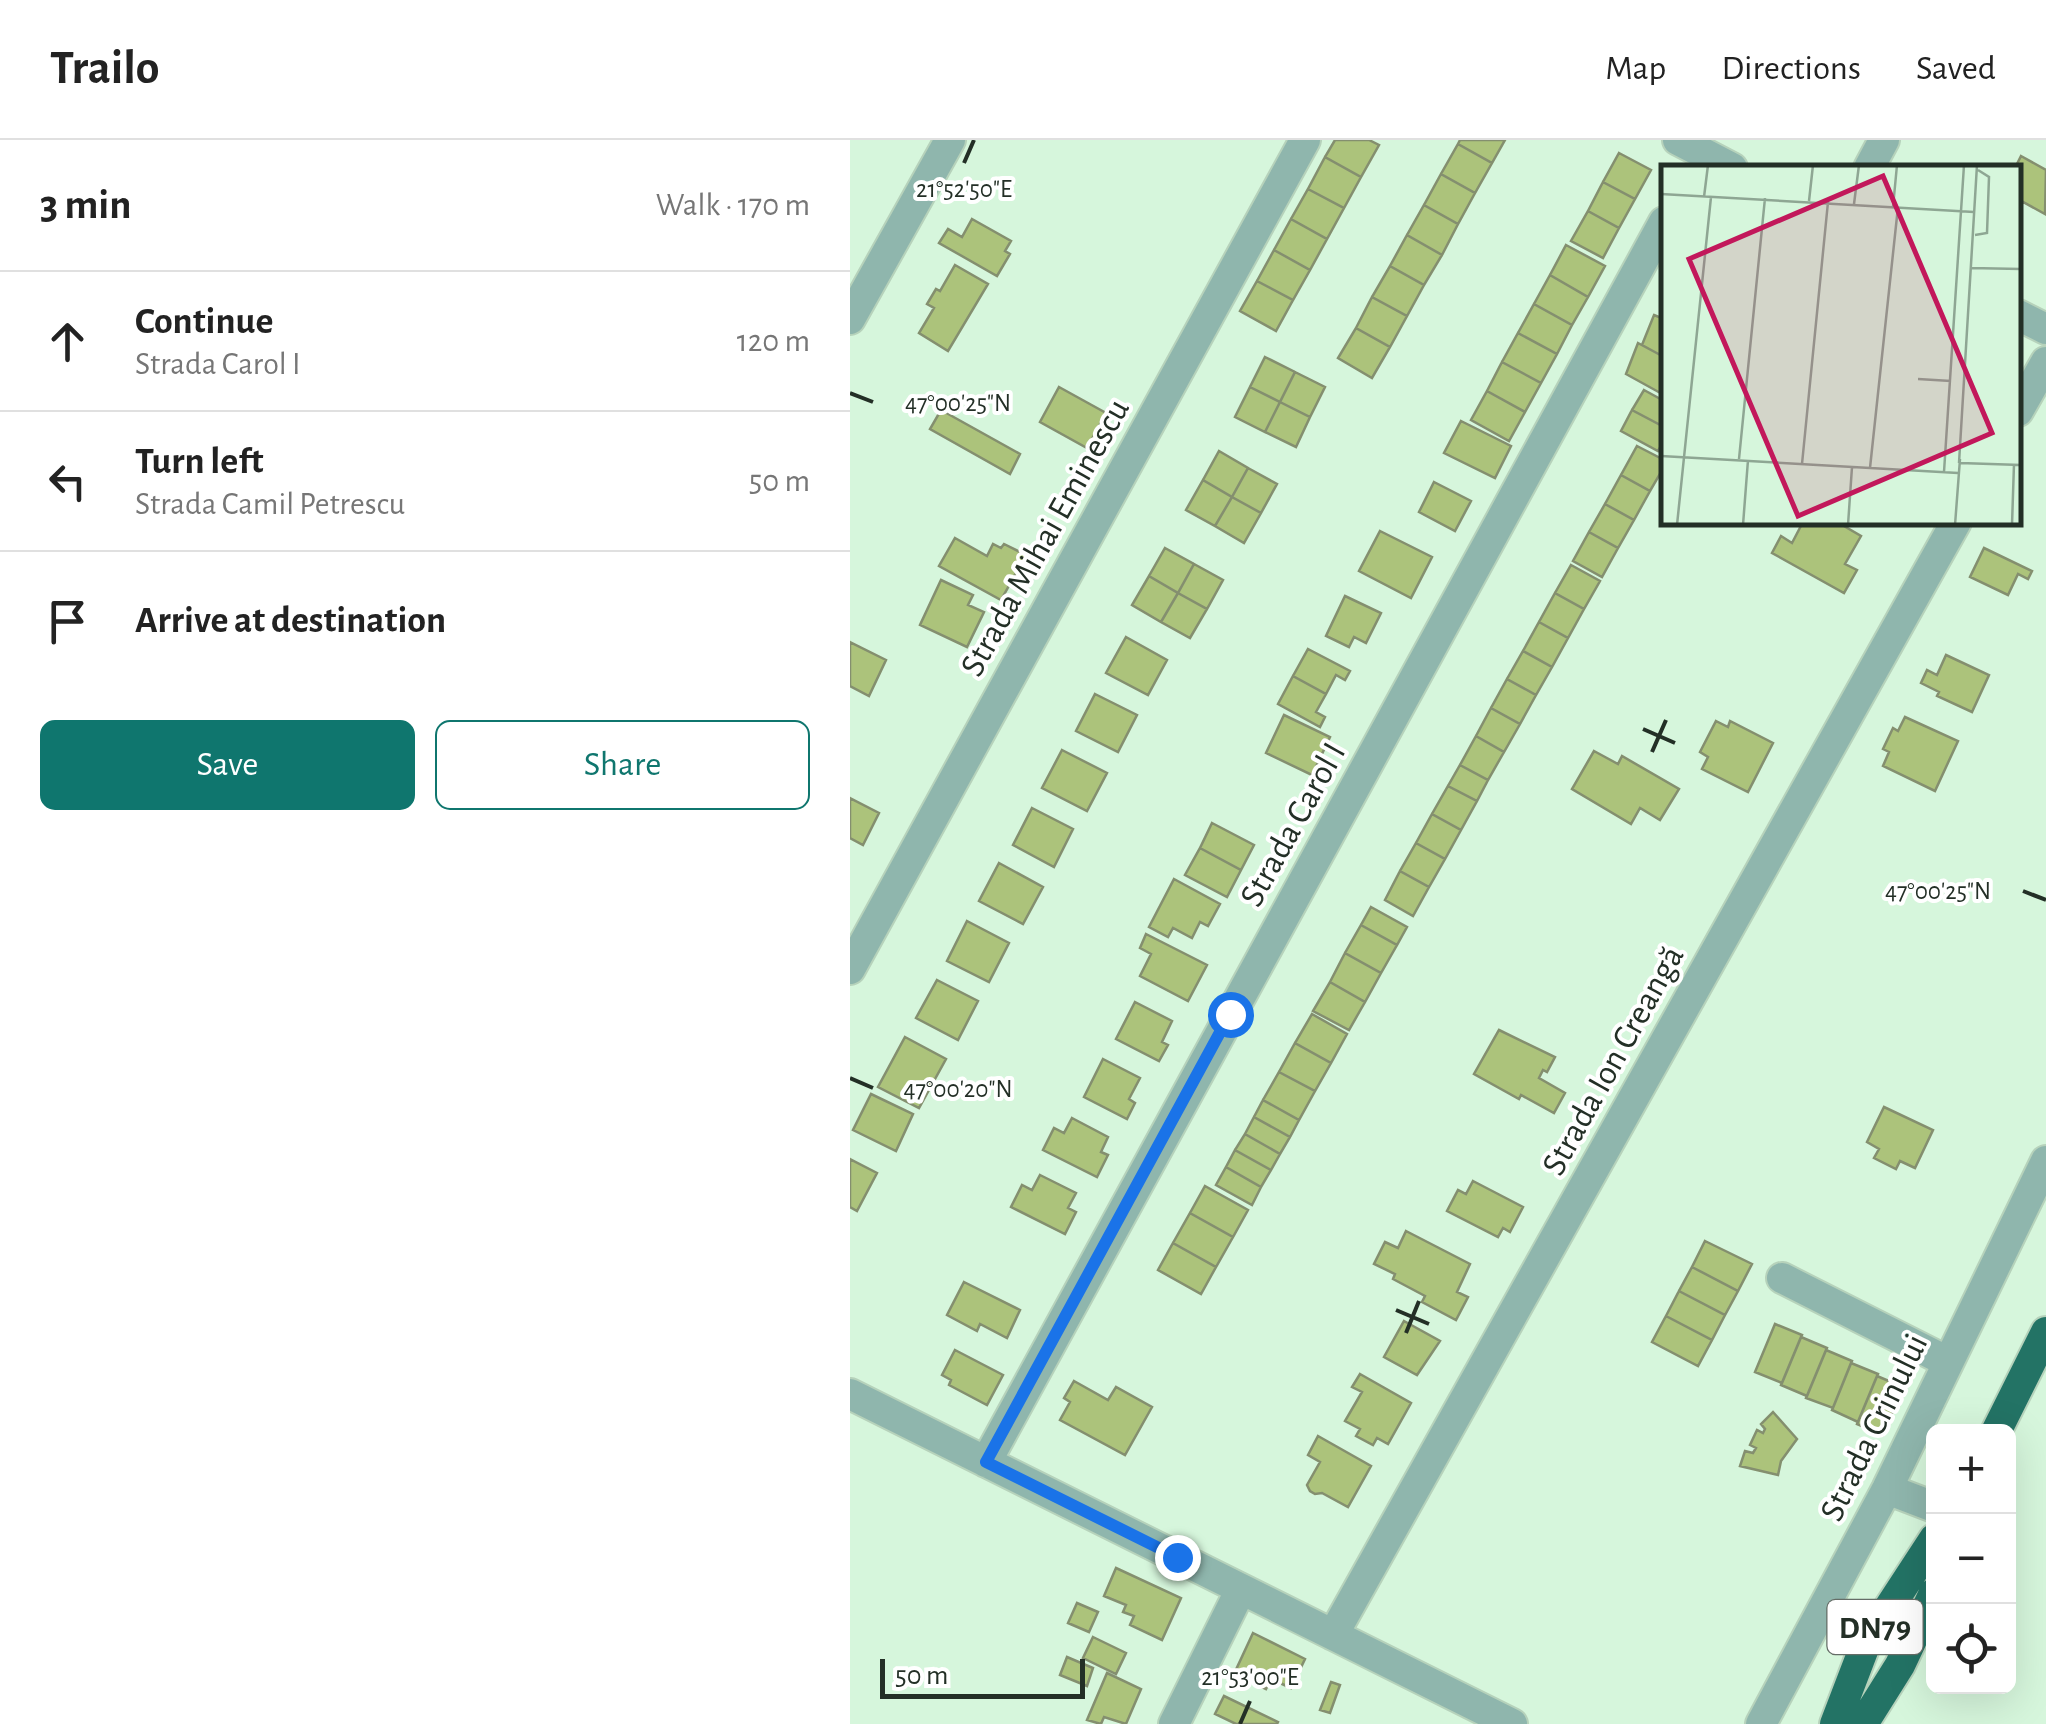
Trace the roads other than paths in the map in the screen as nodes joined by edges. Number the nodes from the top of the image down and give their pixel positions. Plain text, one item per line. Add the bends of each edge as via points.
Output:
1 (950, 140) edge
2 (1304, 140) edge
3 (1884, 140) edge
4 (1691, 153) edge
5 (1724, 165) edge
6 (1870, 165) edge
7 (1661, 227) edge
8 (850, 319) edge
9 (2046, 362) edge
10 (2021, 406) edge
11 (1954, 525) edge
12 (850, 969) edge
13 (2046, 1161) edge
14 (1782, 1278) dead end
15 (2046, 1332) edge
16 (1948, 1362) junction
17 (850, 1394) edge
18 (2000, 1424) edge
19 (986, 1462) junction
20 (1886, 1489) junction
21 (1926, 1503) edge
22 (1926, 1551) edge
23 (1240, 1589) junction
24 (1929, 1604) edge
25 (1333, 1635) junction
26 (1174, 1724) edge
27 (1512, 1724) edge
28 (1761, 1724) edge
29 (1835, 1724) edge
30 (1863, 1724) edge

1 - 8 street
2 - 12 street, Strada Mihai Eminescu
3 - 6 street
4 - 5 street
7 - 19 street, Strada Carol I
9 - 10 street
11 - 25 street, Strada Ion Creangă
13 - 16 street, Strada Crinului
14 - 16 street
15 - 18 highway
16 - 20 street, Strada Crinului
17 - 19 street
19 - 23 street
20 - 21 street
20 - 28 street, Strada Crinului
22 - 29 highway, DN79 via 1866,1642
23 - 25 street
23 - 26 street
24 - 30 highway, DN79
25 - 27 street

